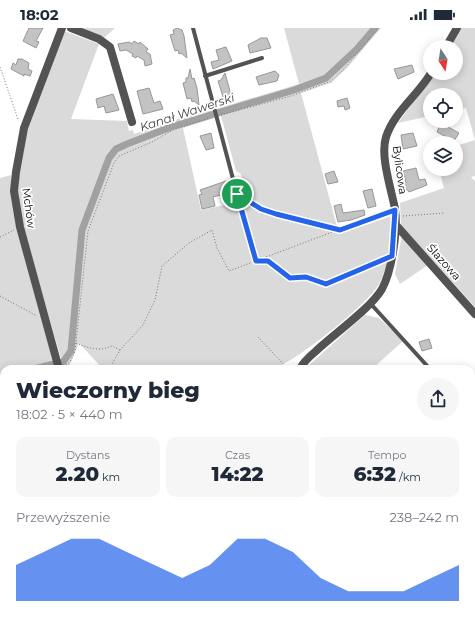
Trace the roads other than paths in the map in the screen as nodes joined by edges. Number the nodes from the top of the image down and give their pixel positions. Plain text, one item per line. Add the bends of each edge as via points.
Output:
1 (62, 28) edge
2 (71, 28) edge
3 (193, 28) edge
4 (457, 28) edge
5 (450, 40) edge
6 (262, 58) dead end
7 (205, 76) junction
8 (425, 80) edge
9 (132, 122) dead end
10 (237, 194) road end
11 (395, 213) junction
12 (395, 224) junction
13 (340, 230) road end
14 (370, 303) junction
15 (475, 314) edge
16 (61, 365) edge
17 (303, 365) edge
18 (426, 365) edge

1 - 16 street, Mchów via 22,127 14,191 20,226 46,322
2 - 9 street via 99,39 110,47
3 - 7 lane
4 - 5 street
6 - 7 lane
7 - 10 lane
8 - 11 street, Bylicowa via 397,116 386,136 384,154
11 - 12 street, Bylicowa
11 - 13 lane
12 - 14 street, Bylicowa via 392,256 383,288
12 - 15 street, Ślazowa
14 - 17 street, Bylicowa
14 - 18 lane

